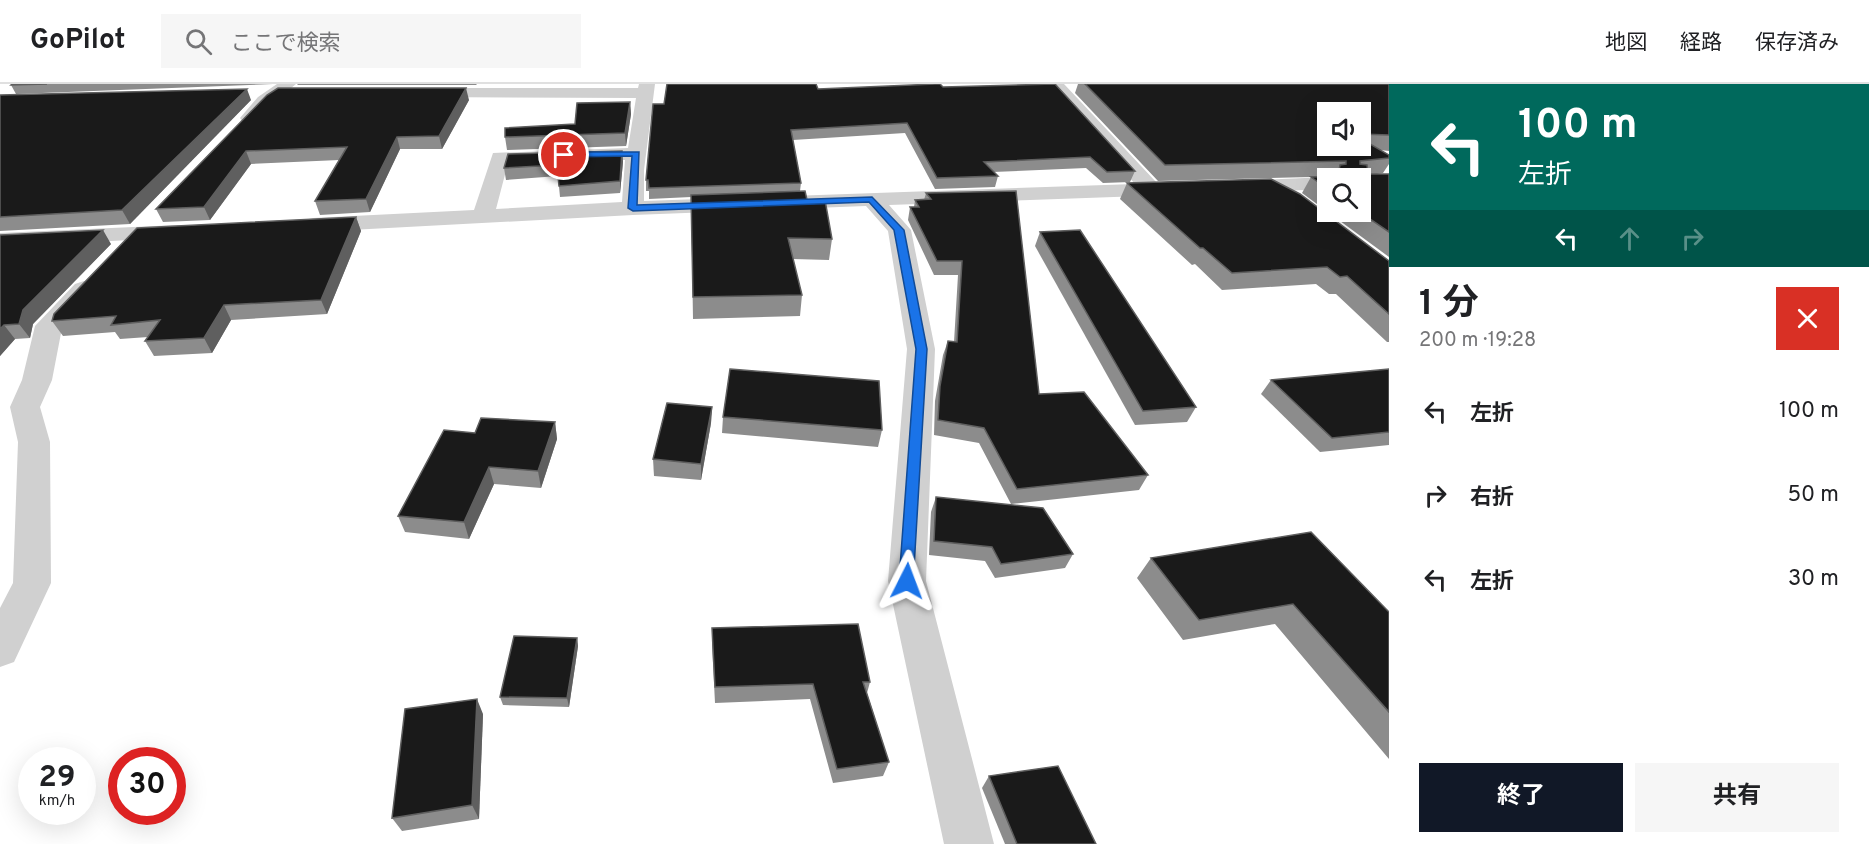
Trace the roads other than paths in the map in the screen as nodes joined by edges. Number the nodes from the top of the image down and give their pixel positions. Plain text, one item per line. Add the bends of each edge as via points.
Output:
1 (1055, 84) edge
2 (646, 88) edge
3 (288, 89) edge
4 (408, 92) edge
5 (253, 93) dead end
6 (234, 135) edge
7 (636, 154) junction
8 (1317, 184) edge
9 (1268, 186) junction
10 (1222, 187) edge
11 (1187, 188) edge
12 (1152, 190) junction
13 (872, 200) junction
14 (1300, 203) edge
15 (633, 208) junction
16 (483, 216) junction
17 (147, 224) junction
18 (288, 226) edge
19 (195, 231) edge
20 (0, 240) edge
21 (0, 649) edge
22 (969, 844) edge

1 - 12 street
2 - 4 street
2 - 7 street
3 - 5 street
3 - 6 street via 264,101
7 - 15 street
7 - 16 street via 500,157
8 - 9 street
9 - 10 street
9 - 14 street
11 - 12 street
12 - 13 street
13 - 15 street
13 - 22 street via 899,230 921,349 907,581
15 - 16 street
16 - 18 street
17 - 19 street
17 - 20 street
17 - 21 street via 49,326 37,380 25,407 34,442 32,584

